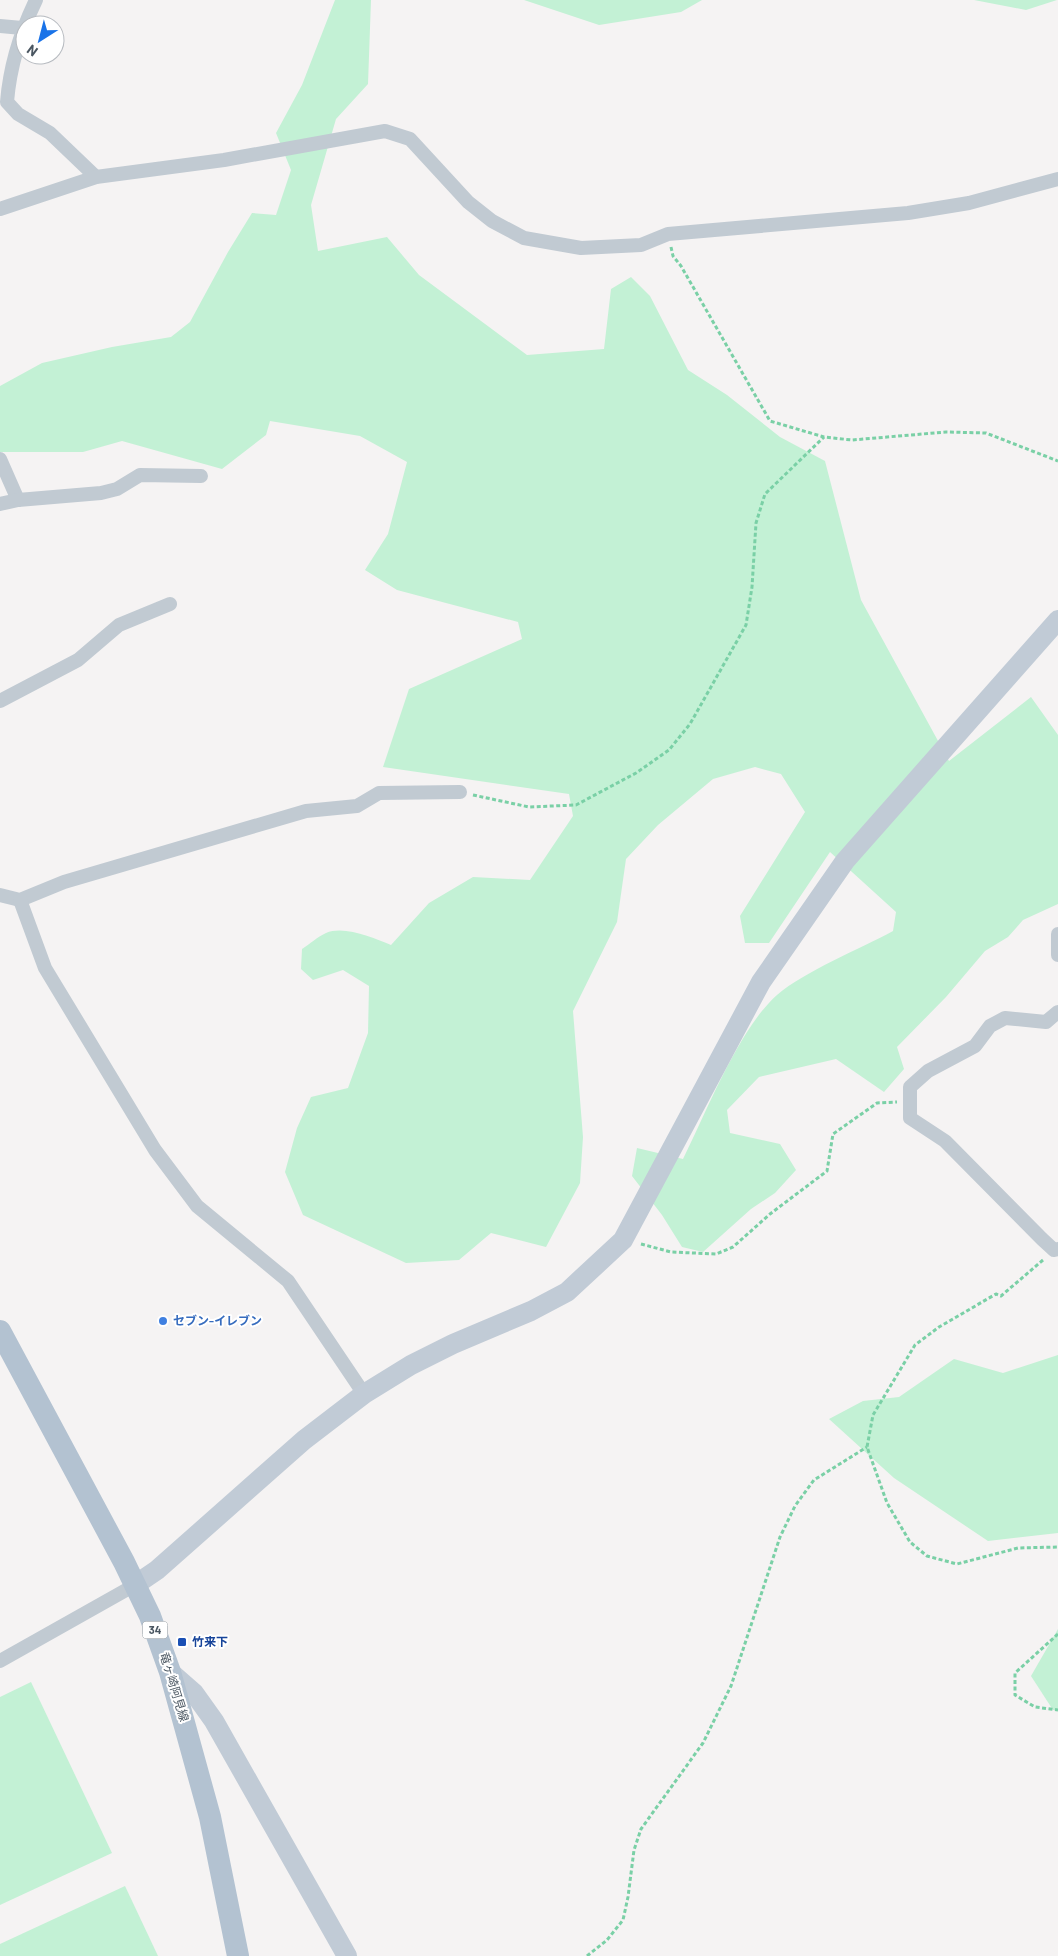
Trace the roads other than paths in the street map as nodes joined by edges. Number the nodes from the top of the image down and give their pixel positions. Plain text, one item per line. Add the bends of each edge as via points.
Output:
1 (36, 0) edge
2 (28, 15) edge
3 (0, 26) edge
4 (15, 27) edge
5 (15, 54) edge
6 (96, 177) junction
7 (1058, 180) edge
8 (0, 210) edge
9 (0, 459) edge
10 (201, 476) dead end
11 (18, 500) junction
12 (0, 504) edge
13 (170, 604) dead end
14 (1058, 620) edge
15 (0, 701) edge
16 (460, 792) road end
17 (0, 895) edge
18 (20, 900) junction
19 (1058, 934) edge
20 (1058, 955) edge
21 (1058, 1012) edge
22 (1056, 1250) edge
23 (0, 1331) edge
24 (364, 1394) junction
25 (135, 1585) junction
26 (0, 1661) edge
27 (170, 1672) junction
28 (238, 1956) edge
29 (347, 1956) edge

1 - 2 street
3 - 4 street
5 - 6 street via 7,102 18,114 50,133
6 - 7 street via 224,160 385,131 410,139 468,202 492,221 524,238 581,248 641,245 668,234 908,212 969,203
6 - 8 street
9 - 11 street
10 - 11 street via 140,475 117,489 101,493
11 - 12 street
13 - 15 street via 119,625 78,660
14 - 24 street via 839,869 761,982 623,1240 567,1292 436,1352
16 - 18 street via 379,793 357,806 298,814 64,882
17 - 18 street
18 - 24 street via 45,968 154,1150 196,1206 288,1281
19 - 20 street
21 - 22 street via 1046,1022 1005,1018 990,1026 975,1046 928,1071 910,1087 910,1118 945,1141
23 - 25 main road, 竜ヶ崎阿見線 / 34
24 - 25 street via 304,1440 157,1570
25 - 26 street
25 - 27 main road, 竜ヶ崎阿見線 / 34
27 - 28 main road, 竜ヶ崎阿見線 / 34 via 210,1817
27 - 29 street via 194,1693 214,1721

